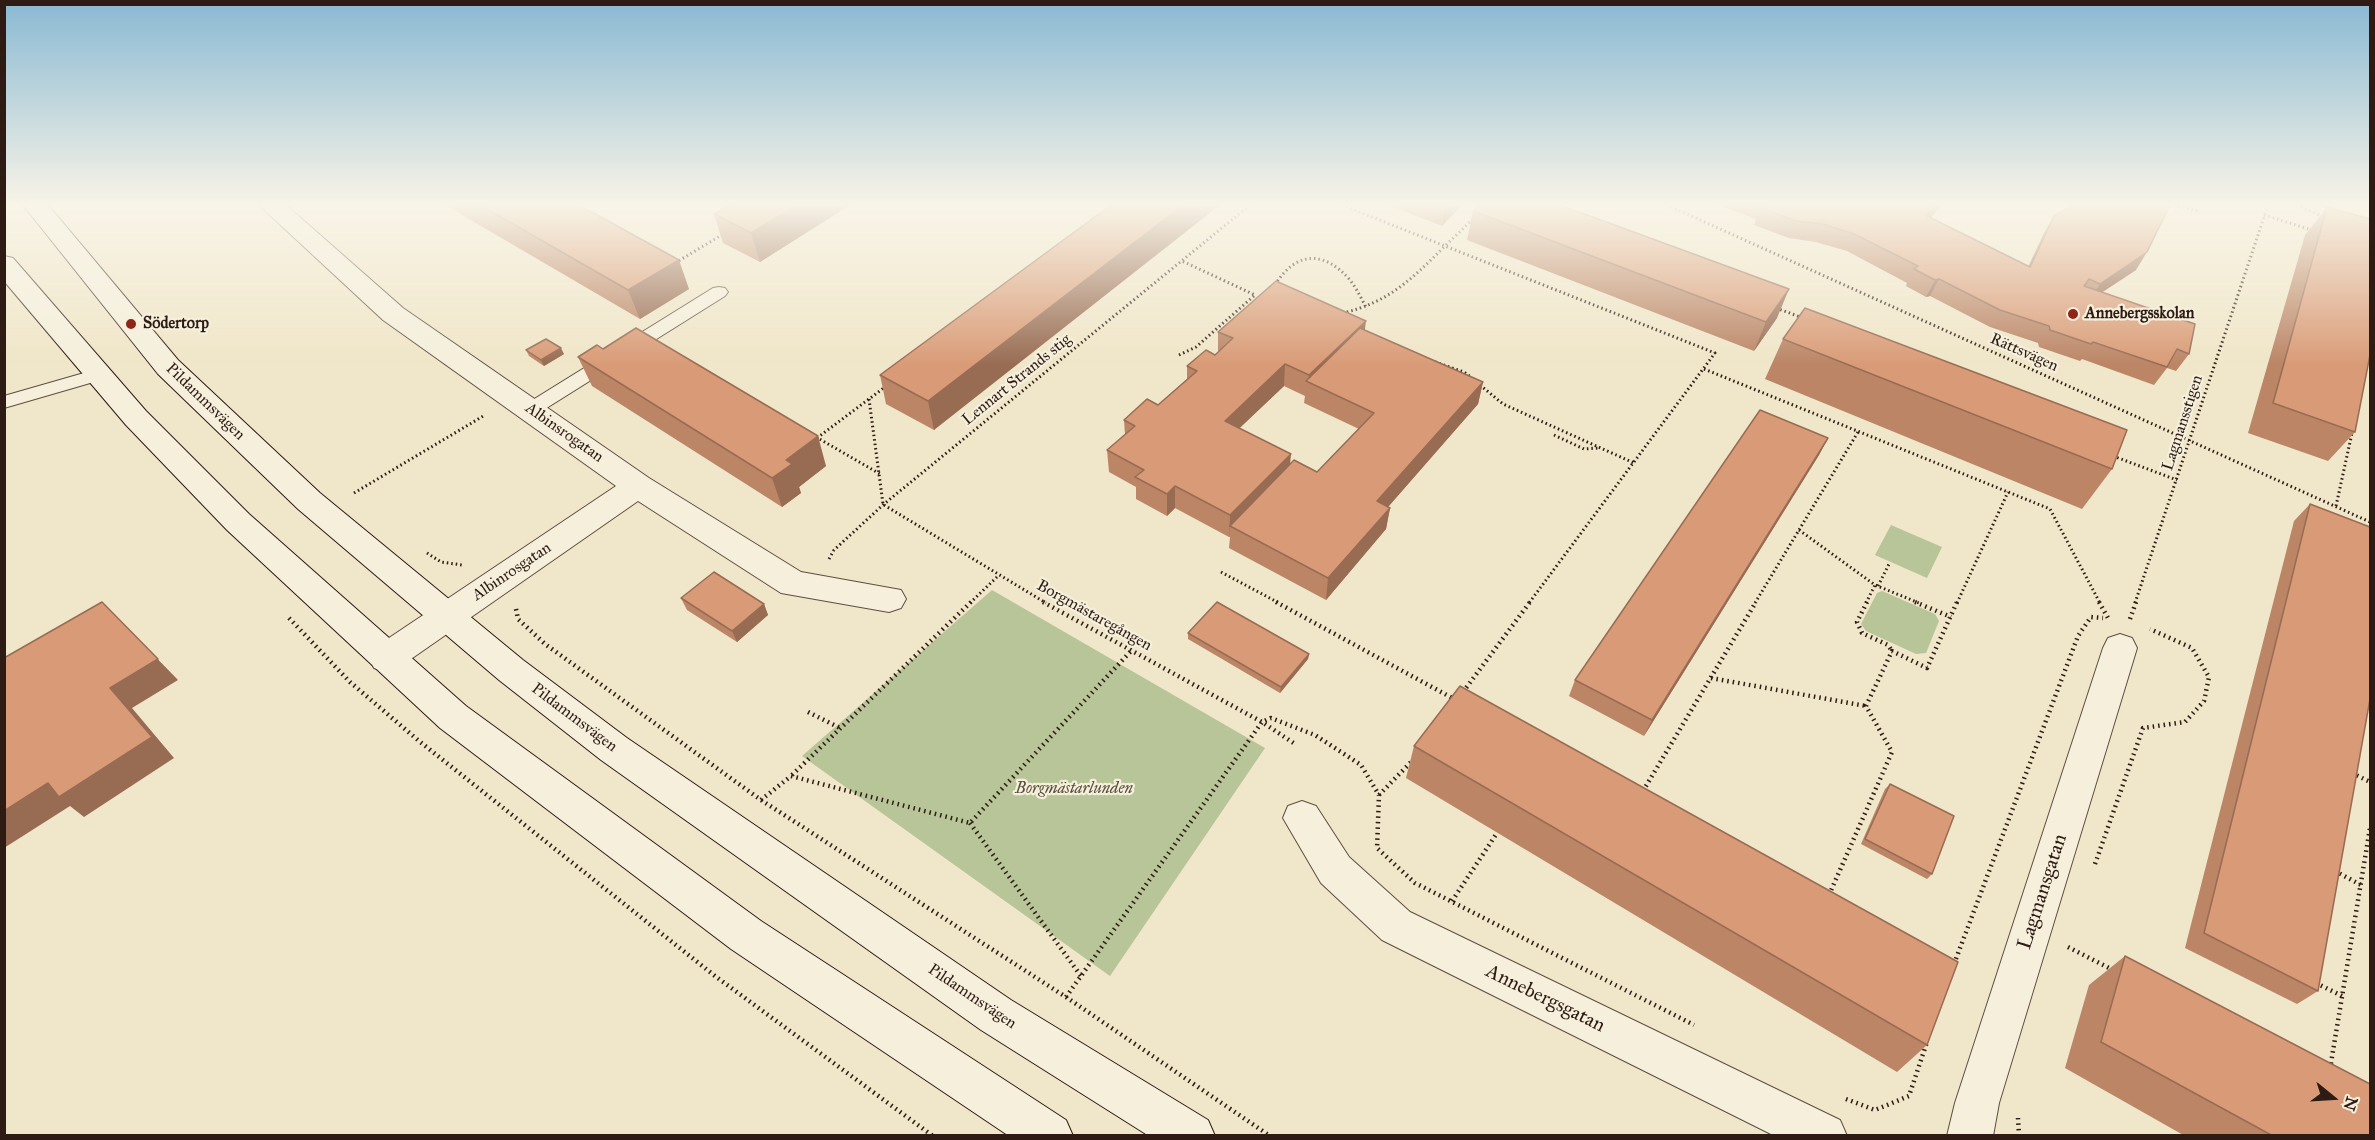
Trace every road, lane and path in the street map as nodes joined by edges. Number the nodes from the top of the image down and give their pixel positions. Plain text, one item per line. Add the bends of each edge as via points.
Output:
1 (79, 258) edge
2 (330, 258) edge
3 (683, 258) edge
4 (1185, 258) edge
5 (1310, 258) edge
6 (1321, 258) edge
7 (1433, 258) edge
8 (1476, 258) edge
9 (1785, 258) edge
10 (2250, 258) edge
11 (1182, 261) junction
12 (4, 264) edge
13 (1272, 291) edge
14 (719, 292) joint
15 (1255, 295) junction
16 (1262, 296) edge
17 (1770, 306) edge
18 (1367, 309) junction
19 (1346, 313) junction
20 (1339, 314) edge
21 (1804, 319) edge
22 (1352, 320) edge
23 (1179, 355) dead end
24 (1431, 361) edge
25 (1704, 369) junction
26 (98, 375) junction
27 (888, 384) dead end
28 (869, 399) junction
29 (4, 402) edge
30 (522, 404) junction
31 (2353, 427) edge
32 (807, 432) edge
33 (1859, 432) junction
34 (1554, 435) dead end
35 (817, 438) junction
36 (2190, 440) junction
37 (433, 446) junction
38 (1602, 448) junction
39 (439, 451) dead end
40 (2112, 456) edge
41 (1634, 463) junction
42 (880, 474) junction
43 (2177, 480) junction
44 (638, 486) junction
45 (348, 488) dead end
46 (2008, 492) junction
47 (354, 493) junction
48 (363, 501) dead end
49 (884, 504) junction
50 (2336, 506) junction
51 (2370, 522) edge
52 (1799, 530) junction
53 (417, 547) dead end
54 (1890, 562) dead end
55 (1221, 572) dead end
56 (998, 576) junction
57 (497, 582) junction
58 (1876, 585) junction
59 (817, 588) junction
60 (890, 598) dead end
61 (445, 617) junction
62 (1951, 617) junction
63 (2119, 629) junction
64 (1131, 651) junction
65 (1892, 651) junction
66 (386, 658) junction
67 (1711, 678) junction
68 (1456, 701) junction
69 (1866, 706) junction
70 (1450, 710) edge
71 (808, 712) dead end
72 (1262, 722) junction
73 (840, 728) junction
74 (1295, 744) dead end
75 (1418, 753) dead end
76 (2341, 768) edge
77 (791, 776) junction
78 (2370, 782) edge
79 (1643, 792) edge
80 (1379, 795) junction
81 (761, 800) junction
82 (1302, 818) dead end
83 (970, 823) junction
84 (2370, 828) edge
85 (1497, 833) edge
86 (2092, 870) dead end
87 (2332, 870) edge
88 (2361, 885) junction
89 (1828, 896) edge
90 (1452, 902) junction
91 (2072, 936) dead end
92 (2068, 947) junction
93 (2065, 958) dead end
94 (1952, 969) edge
95 (2120, 974) edge
96 (1081, 976) junction
97 (2312, 981) edge
98 (2342, 996) junction
99 (1066, 997) junction
100 (1697, 1026) dead end
101 (1931, 1031) edge
102 (2329, 1073) edge
103 (1836, 1095) dead end
104 (2018, 1112) dead end
105 (1050, 1136) edge
106 (1192, 1136) edge
107 (1270, 1136) edge
108 (1824, 1136) edge
109 (1970, 1136) edge
110 (2019, 1136) edge

1 - 61 main road, Pildammsvägen via 168,367 309,501
2 - 30 main road, Albinsrogatan via 393,314
3 - 14 path via 672,265
4 - 11 path, Lennart Strands stig
5 - 13 path via 1289,265
6 - 18 path via 1350,280
7 - 18 path via 1404,287
8 - 25 path via 1715,353
9 - 36 path, Rättsvägen
10 - 36 path, Lagmansstigen
11 - 15 path
11 - 49 path, Lennart Strands stig
12 - 26 main road
14 - 30 lane
15 - 16 path
15 - 23 path via 1196,347
17 - 21 path
18 - 19 path
19 - 20 path
19 - 22 path
24 - 38 path via 1464,372 1503,404
25 - 33 path
25 - 41 path
26 - 29 lane
26 - 66 main road via 238,522
27 - 28 path
28 - 35 path
28 - 42 path
30 - 37 path
30 - 44 main road, Albinsrogatan
31 - 50 path
32 - 35 path
33 - 46 path
33 - 52 path
34 - 38 path via 1584,449
35 - 42 path
36 - 43 path, Lagmansstigen
36 - 50 path, Rättsvägen
37 - 39 path
37 - 47 path
38 - 41 path
40 - 43 path
41 - 68 path
42 - 49 path
43 - 63 path, Lagmansstigen
44 - 57 main road, Albinrosgatan
44 - 59 main road, Albinsrogatan via 793,584
45 - 47 path
46 - 62 path
46 - 63 path via 2050,509
47 - 48 path
49 - 56 path, Borgmästaregången
49 - 59 path, Lennart Strands stig via 834,550
50 - 51 path, Rättsvägen
52 - 58 path
52 - 67 path
53 - 57 path via 441,562 471,564
54 - 58 path
55 - 68 path
56 - 64 path, Borgmästaregången
56 - 73 path
57 - 61 main road, Albinrosgatan
57 - 81 path via 518,596 518,619 545,644
58 - 62 path
58 - 65 path via 1857,622 1862,633 1888,645
59 - 60 main road, Albinsrogatan
61 - 66 main road, Albinrosgatan
61 - 106 main road, Pildammsvägen via 614,749 996,1015
62 - 65 path via 1927,668
63 - 86 path via 2192,648 2209,676 2204,701 2185,722 2143,728
63 - 94 path via 2091,617 2078,636
63 - 109 main road, Lagmansgatan
64 - 72 path, Borgmästaregången
64 - 83 path
65 - 69 path
66 - 105 main road via 453,717 746,934
67 - 69 path
67 - 79 path
68 - 70 path
69 - 89 path via 1892,752
71 - 73 path
72 - 74 path, Borgmästaregången
72 - 80 path via 1271,718 1315,735 1361,765
72 - 96 path
73 - 77 path
75 - 80 path
76 - 78 path
77 - 81 path
77 - 83 path
80 - 90 path via 1377,848 1415,883
81 - 99 path
82 - 108 main road, Annebergsgatan via 1335,870 1396,926
83 - 96 path
84 - 88 path
85 - 90 path
87 - 88 path
88 - 98 path
90 - 100 path
91 - 92 path
92 - 93 path
92 - 95 path
96 - 99 path
97 - 98 path
98 - 102 path
99 - 107 path
101 - 103 path via 1909,1096 1875,1110
104 - 110 path

